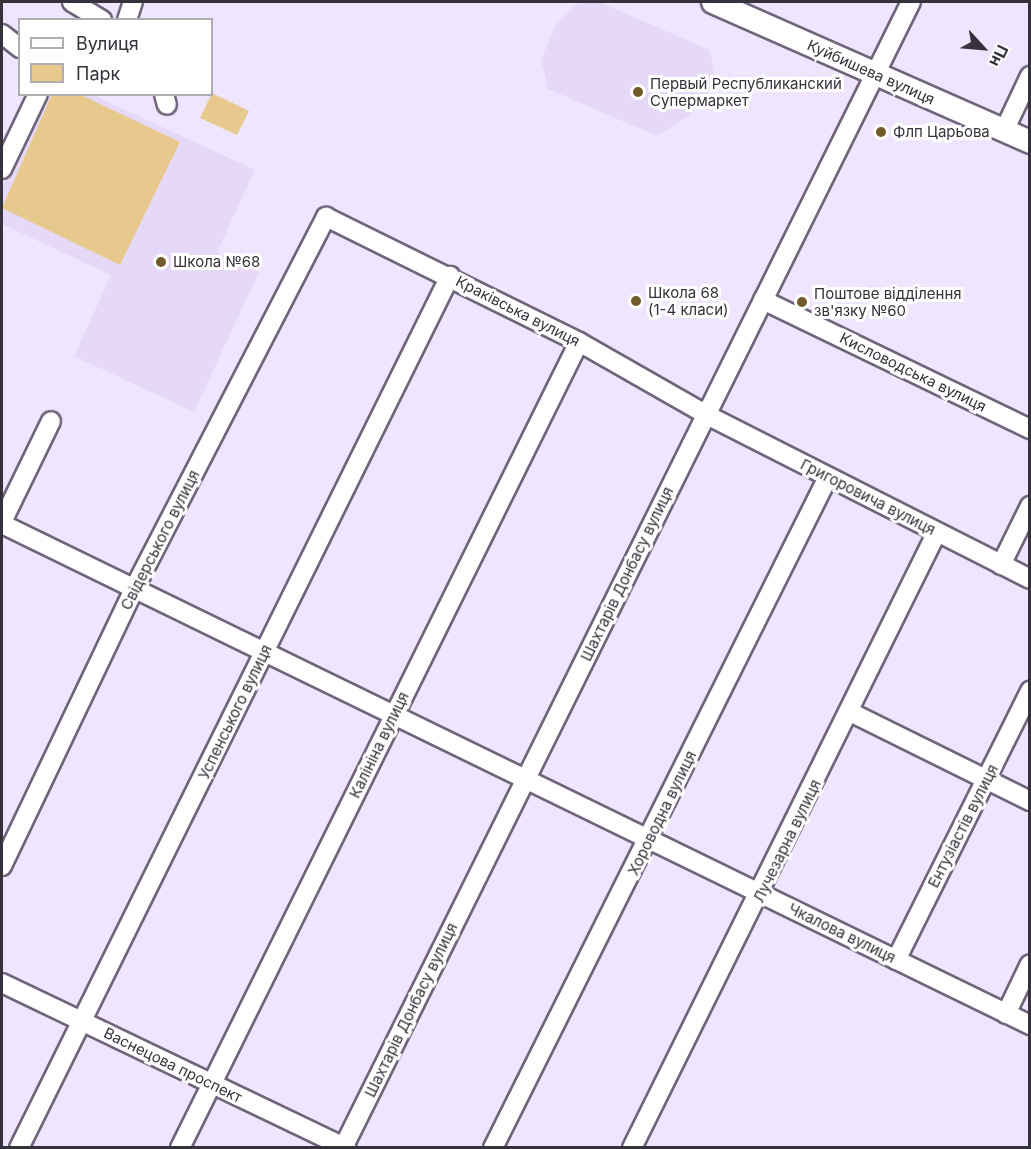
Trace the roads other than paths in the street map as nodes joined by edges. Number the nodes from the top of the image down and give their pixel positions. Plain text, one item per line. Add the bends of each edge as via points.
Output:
1 (72, 2) edge
2 (133, 2) edge
3 (713, 2) edge
4 (911, 2) edge
5 (99, 18) edge
6 (128, 18) edge
7 (2, 34) edge
8 (18, 46) edge
9 (876, 74) junction
10 (1029, 76) edge
11 (38, 96) edge
12 (1004, 131) junction
13 (1029, 142) edge
14 (2, 170) edge
15 (326, 217) joint
16 (450, 276) junction
17 (763, 300) junction
18 (579, 342) junction
19 (706, 415) junction
20 (51, 421) dead end
21 (1029, 429) edge
22 (828, 477) junction
23 (1029, 506) edge
24 (2, 523) edge
25 (937, 532) junction
26 (1001, 565) junction
27 (1029, 579) edge
28 (134, 589) junction
29 (265, 652) junction
30 (1029, 691) edge
31 (850, 712) junction
32 (394, 714) junction
33 (526, 778) junction
34 (986, 780) junction
35 (1029, 801) edge
36 (649, 839) junction
37 (2, 866) edge
38 (761, 894) junction
39 (896, 960) junction
40 (1029, 964) edge
41 (2, 983) edge
42 (1006, 1014) junction
43 (82, 1022) junction
44 (1029, 1025) edge
45 (211, 1083) junction
46 (344, 1147) edge
47 (19, 1148) edge
48 (180, 1148) edge
49 (494, 1148) edge
50 (632, 1148) edge

1 - 5 street
2 - 6 street
3 - 9 main road, Куйбишева вулиця
4 - 9 street, Шахтарів Донбасу вулиця
7 - 8 street
9 - 12 main road, Куйбишева вулиця
9 - 17 street, Шахтарів Донбасу вулиця
10 - 12 street
11 - 14 street
12 - 13 main road, Куйбишева вулиця
15 - 16 street, Краківська вулиця
15 - 28 street, Свідерського вулиця
16 - 18 street, Краківська вулиця
16 - 29 street, Успенського вулиця
17 - 19 street, Шахтарів Донбасу вулиця
17 - 21 street, Кисловодська вулиця
18 - 19 street, Краківська вулиця
18 - 32 street, Калініна вулиця
19 - 22 street, Григоровича вулиця
19 - 33 street, Шахтарів Донбасу вулиця
20 - 24 street
22 - 25 street, Григоровича вулиця
22 - 36 street, Хороводна вулиця
23 - 26 street
24 - 28 street, Чкалова вулиця
25 - 26 street, Григоровича вулиця
25 - 31 street, Лучезарна вулиця
26 - 27 street, Григоровича вулиця
28 - 29 street, Чкалова вулиця
28 - 37 street, Свідерського вулиця
29 - 32 street, Чкалова вулиця
29 - 43 street, Успенського вулиця
30 - 34 street, Ентузіастів вулиця
31 - 34 street
31 - 38 street, Лучезарна вулиця
32 - 33 street, Чкалова вулиця
32 - 45 street, Калініна вулиця
33 - 36 street, Чкалова вулиця
33 - 46 street, Шахтарів Донбасу вулиця
34 - 35 street
34 - 39 street, Ентузіастів вулиця
36 - 38 street, Чкалова вулиця
36 - 49 street, Хороводна вулиця
38 - 39 street, Чкалова вулиця
38 - 50 street, Лучезарна вулиця
39 - 42 street, Чкалова вулиця
40 - 42 street
41 - 43 street, Васнецова проспект
42 - 44 street, Чкалова вулиця
43 - 45 street, Васнецова проспект
43 - 47 street, Успенського вулиця
45 - 46 street, Васнецова проспект
45 - 48 street, Калініна вулиця

